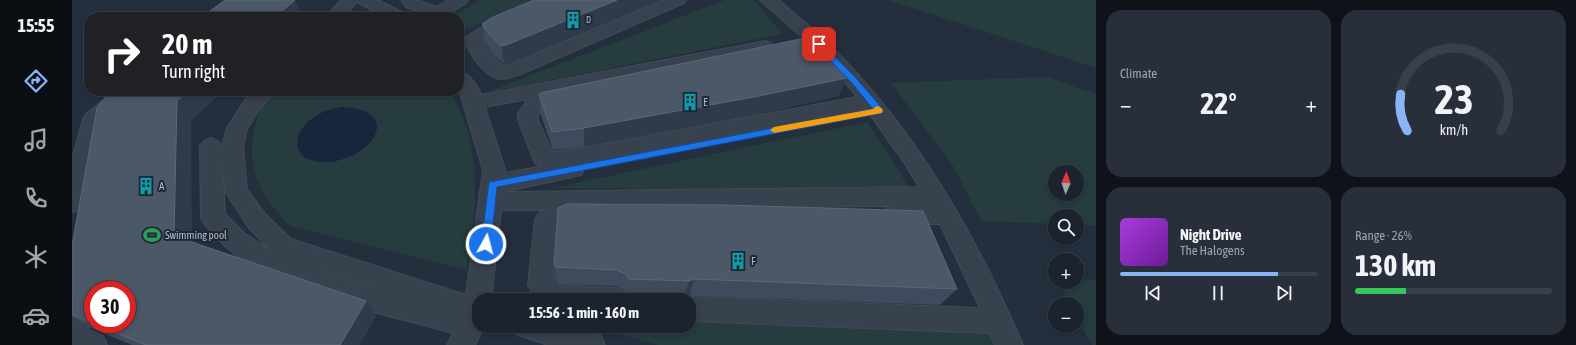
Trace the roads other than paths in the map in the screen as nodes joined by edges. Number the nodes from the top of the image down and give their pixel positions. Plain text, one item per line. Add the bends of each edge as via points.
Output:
1 (350, 0) edge
2 (365, 0) edge
3 (409, 0) edge
4 (460, 0) edge
5 (472, 0) edge
6 (548, 0) edge
7 (565, 0) edge
8 (678, 0) edge
9 (694, 0) edge
10 (768, 0) edge
11 (339, 12) edge
12 (388, 12) edge
13 (434, 12) edge
14 (439, 12) edge
15 (452, 12) edge
16 (464, 34) edge
17 (796, 45) junction
18 (467, 90) edge
19 (122, 96) edge
20 (133, 96) edge
21 (260, 96) edge
22 (875, 106) junction
23 (212, 146) dead end
24 (492, 192) junction
25 (942, 205) junction
26 (79, 209) edge
27 (80, 268) edge
28 (477, 293) edge
29 (547, 293) edge
30 (696, 302) edge
31 (696, 309) edge
32 (472, 315) edge
33 (472, 316) edge
34 (997, 317) junction
35 (551, 333) edge
36 (93, 345) edge
37 (591, 345) edge
38 (1009, 345) edge

1 - 11 street
2 - 12 street
3 - 13 street via 412,4
4 - 14 street
5 - 15 street
6 - 16 street
7 - 8 street via 489,30 473,40 476,48 501,73 514,70
9 - 18 street
10 - 17 street
17 - 18 street
17 - 22 street via 853,80
17 - 22 street via 534,105 528,114 528,120 544,158 552,160
18 - 24 street via 494,170
19 - 26 street via 93,119
20 - 26 street via 112,113 103,125
21 - 32 street via 237,128 232,148 236,191 257,221 283,247
22 - 24 street
22 - 25 street via 907,149
23 - 33 street via 214,218 235,240 261,259 355,295
24 - 25 street
24 - 28 street
25 - 29 street via 563,211 547,220 541,284
25 - 34 street via 961,238
27 - 36 street via 75,337
30 - 34 street
31 - 34 street
34 - 38 street
35 - 37 street

